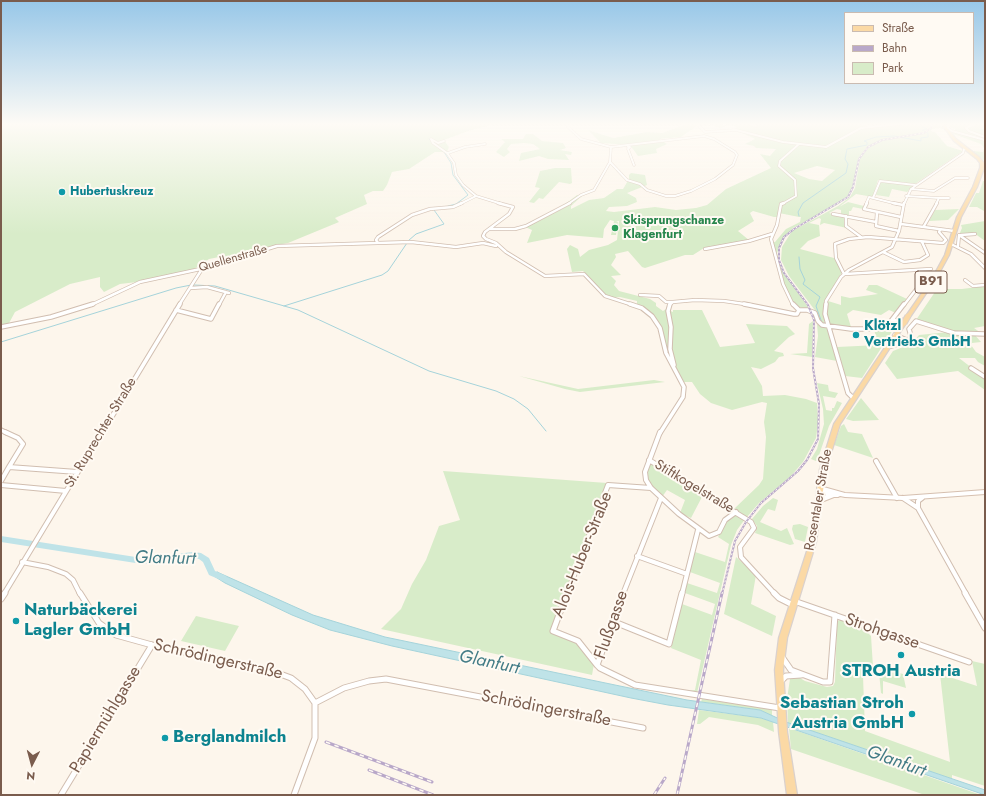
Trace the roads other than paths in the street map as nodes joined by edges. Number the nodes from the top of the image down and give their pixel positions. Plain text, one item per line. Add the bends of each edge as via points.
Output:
1 (453, 160) edge
2 (633, 160) edge
3 (736, 160) edge
4 (780, 160) edge
5 (952, 160) edge
6 (980, 160) edge
7 (610, 162) joint
8 (634, 165) dead end
9 (968, 178) dead end
10 (915, 185) junction
11 (911, 190) junction
12 (906, 196) junction
13 (475, 197) junction
14 (874, 198) junction
15 (939, 198) junction
16 (949, 198) dead end
17 (903, 205) junction
18 (877, 213) junction
19 (833, 214) dead end
20 (846, 216) junction
21 (901, 217) junction
22 (876, 222) junction
23 (901, 224) junction
24 (924, 226) junction
25 (488, 230) junction
26 (940, 230) junction
27 (900, 231) junction
28 (954, 231) junction
29 (772, 234) junction
30 (975, 234) dead end
31 (960, 236) junction
32 (861, 237) junction
33 (486, 239) junction
34 (896, 239) junction
35 (922, 242) junction
36 (378, 243) junction
37 (474, 244) junction
38 (951, 244) junction
39 (958, 246) junction
40 (501, 248) junction
41 (705, 249) dead end
42 (883, 252) junction
43 (985, 253) edge
44 (984, 267) edge
45 (202, 269) junction
46 (931, 269) dead end
47 (844, 274) junction
48 (928, 278) dead end
49 (965, 280) dead end
50 (985, 285) edge
51 (192, 286) junction
52 (640, 295) dead end
53 (666, 302) junction
54 (673, 302) junction
55 (669, 305) junction
56 (176, 310) junction
57 (799, 310) junction
58 (896, 316) junction
59 (903, 321) junction
60 (891, 322) junction
61 (828, 326) junction
62 (1, 327) edge
63 (985, 334) edge
64 (896, 335) junction
65 (909, 341) junction
66 (887, 347) junction
67 (675, 368) junction
68 (971, 368) dead end
69 (985, 377) edge
70 (853, 398) junction
71 (1, 430) edge
72 (649, 460) junction
73 (876, 461) dead end
74 (9, 466) junction
75 (77, 472) junction
76 (1, 481) edge
77 (1, 485) edge
78 (650, 488) junction
79 (820, 488) junction
80 (66, 491) junction
81 (985, 492) edge
82 (832, 495) junction
83 (845, 495) junction
84 (661, 498) junction
85 (900, 498) junction
86 (819, 501) junction
87 (915, 504) junction
88 (736, 512) junction
89 (698, 530) junction
90 (637, 556) junction
91 (22, 562) junction
92 (687, 574) junction
93 (1, 599) edge
94 (794, 603) junction
95 (835, 615) junction
96 (612, 621) junction
97 (985, 628) edge
98 (152, 645) junction
99 (780, 654) junction
100 (969, 662) dead end
101 (597, 665) junction
102 (803, 676) junction
103 (778, 682) junction
104 (315, 703) junction
105 (780, 710) junction
106 (643, 728) dead end
107 (61, 795) edge
108 (294, 795) edge
109 (792, 795) edge

1 - 13 street via 458,179
2 - 8 street
3 - 7 street via 715,179 675,196 647,190 638,183 627,180
4 - 29 street via 779,166 795,180 796,196 783,202 779,207 777,225
5 - 10 street
6 - 28 main road, Rosentaler Straße / B91 via 982,168
7 - 25 street via 594,190 581,195 562,208 526,226
9 - 11 street via 955,178 934,191
10 - 11 street
10 - 14 street via 880,181
11 - 12 street
12 - 15 street
12 - 17 street
13 - 25 street via 513,207 509,214
13 - 36 street via 453,207 427,210 412,215 378,237
14 - 17 street
14 - 18 street via 867,199 864,209
15 - 16 street
15 - 24 street
17 - 21 street
18 - 21 street
18 - 22 street
19 - 20 street
20 - 22 street
20 - 32 street via 846,226
21 - 23 street
22 - 27 street via 876,226
23 - 24 street
23 - 27 street
24 - 26 street
25 - 33 street via 484,234
26 - 28 street
26 - 35 street via 945,242
27 - 34 street
28 - 38 main road, Rosentaler Straße / B91
29 - 41 street
29 - 57 street via 772,248 783,284 794,306
30 - 31 street
31 - 39 street
31 - 43 street
32 - 34 street
32 - 47 street via 844,240 834,246 836,258
33 - 37 street, Quellenstraße
33 - 40 street, Stiftkogelstraße
34 - 35 street
34 - 42 street via 892,247
35 - 42 street via 928,255 927,258 920,260 904,262
36 - 37 street, Quellenstraße via 411,242 456,246
36 - 45 street, Quellenstraße via 277,246
37 - 40 street, Quellenstraße via 489,244
38 - 39 street
38 - 59 main road, Rosentaler Straße / B91, bridge via 941,266
39 - 44 street
40 - 67 street, Stiftkogelstraße via 545,276 584,274 609,298 646,311 660,328 666,353
42 - 47 street
45 - 51 street, St. Ruprechter Straße
45 - 62 street, Quellenstraße via 140,282 91,305 51,317
46 - 47 street
47 - 61 street via 826,301 825,314
48 - 58 street
49 - 50 street via 973,286
51 - 56 street, St. Ruprechter Straße
51 - 56 street via 228,292 211,319
52 - 53 street via 660,296
53 - 54 street
53 - 55 street
54 - 55 street
54 - 57 street via 724,302 794,314
55 - 67 street via 669,342
56 - 75 street, St. Ruprechter Straße
57 - 61 street via 815,313 819,323
58 - 59 street
58 - 60 street
59 - 60 street
59 - 64 main road, Rosentaler Straße / B91
60 - 61 street via 868,330
61 - 70 street via 848,393
63 - 65 street via 954,333 916,321 909,329
64 - 65 street
64 - 66 main road, Rosentaler Straße / B91
65 - 66 street
66 - 70 main road, Rosentaler Straße / B91
67 - 72 street, Stiftkogelstraße via 682,381 682,397 662,428
68 - 69 street
70 - 79 main road, Rosentaler Straße / B91 via 832,435
71 - 74 street via 18,438 23,444
72 - 78 street via 645,477
72 - 88 street, Stiftkogelstraße
73 - 85 street
74 - 75 street
74 - 76 street
75 - 80 street, St. Ruprechter Straße
77 - 80 street
78 - 84 street
78 - 101 street, Alois-Huber-Straße via 608,485 553,631 578,641
79 - 82 main road via 826,494
79 - 83 main road
79 - 86 main road, Rosentaler Straße / B91
80 - 91 street, St. Ruprechter Straße
81 - 87 main road via 922,498
82 - 83 main road
82 - 86 main road
83 - 85 main road
84 - 89 street
84 - 90 street, Flußgasse
85 - 87 main road
86 - 94 main road, Rosentaler Straße / B91 via 811,549
87 - 97 street
88 - 89 street via 727,518 716,534 709,536
88 - 94 street, Stiftkogelstraße via 754,526 740,547 741,557 779,598
89 - 92 street
90 - 92 street
90 - 96 street, Flußgasse
91 - 93 street, St. Ruprechter Straße
91 - 98 street, Schrödingerstraße via 48,567 66,574 73,580 99,622 116,635
92 - 96 street via 669,644
94 - 95 street, Strohgasse
94 - 99 main road, Rosentaler Straße / B91
95 - 100 street, Strohgasse
95 - 102 street via 830,682
96 - 101 street, Flußgasse
98 - 104 street, Schrödingerstraße via 242,664 291,678 305,689
98 - 107 street, Papiermühlgasse
99 - 102 street via 791,670
99 - 103 main road, Rosentaler Straße / B91
101 - 105 street, Flußgasse via 635,685
102 - 103 street via 786,676
103 - 105 main road, Rosentaler Straße / B91
104 - 106 street, Schrödingerstraße via 344,688 386,679
104 - 108 street via 315,738
105 - 109 main road, Rosentaler Straße / B91

